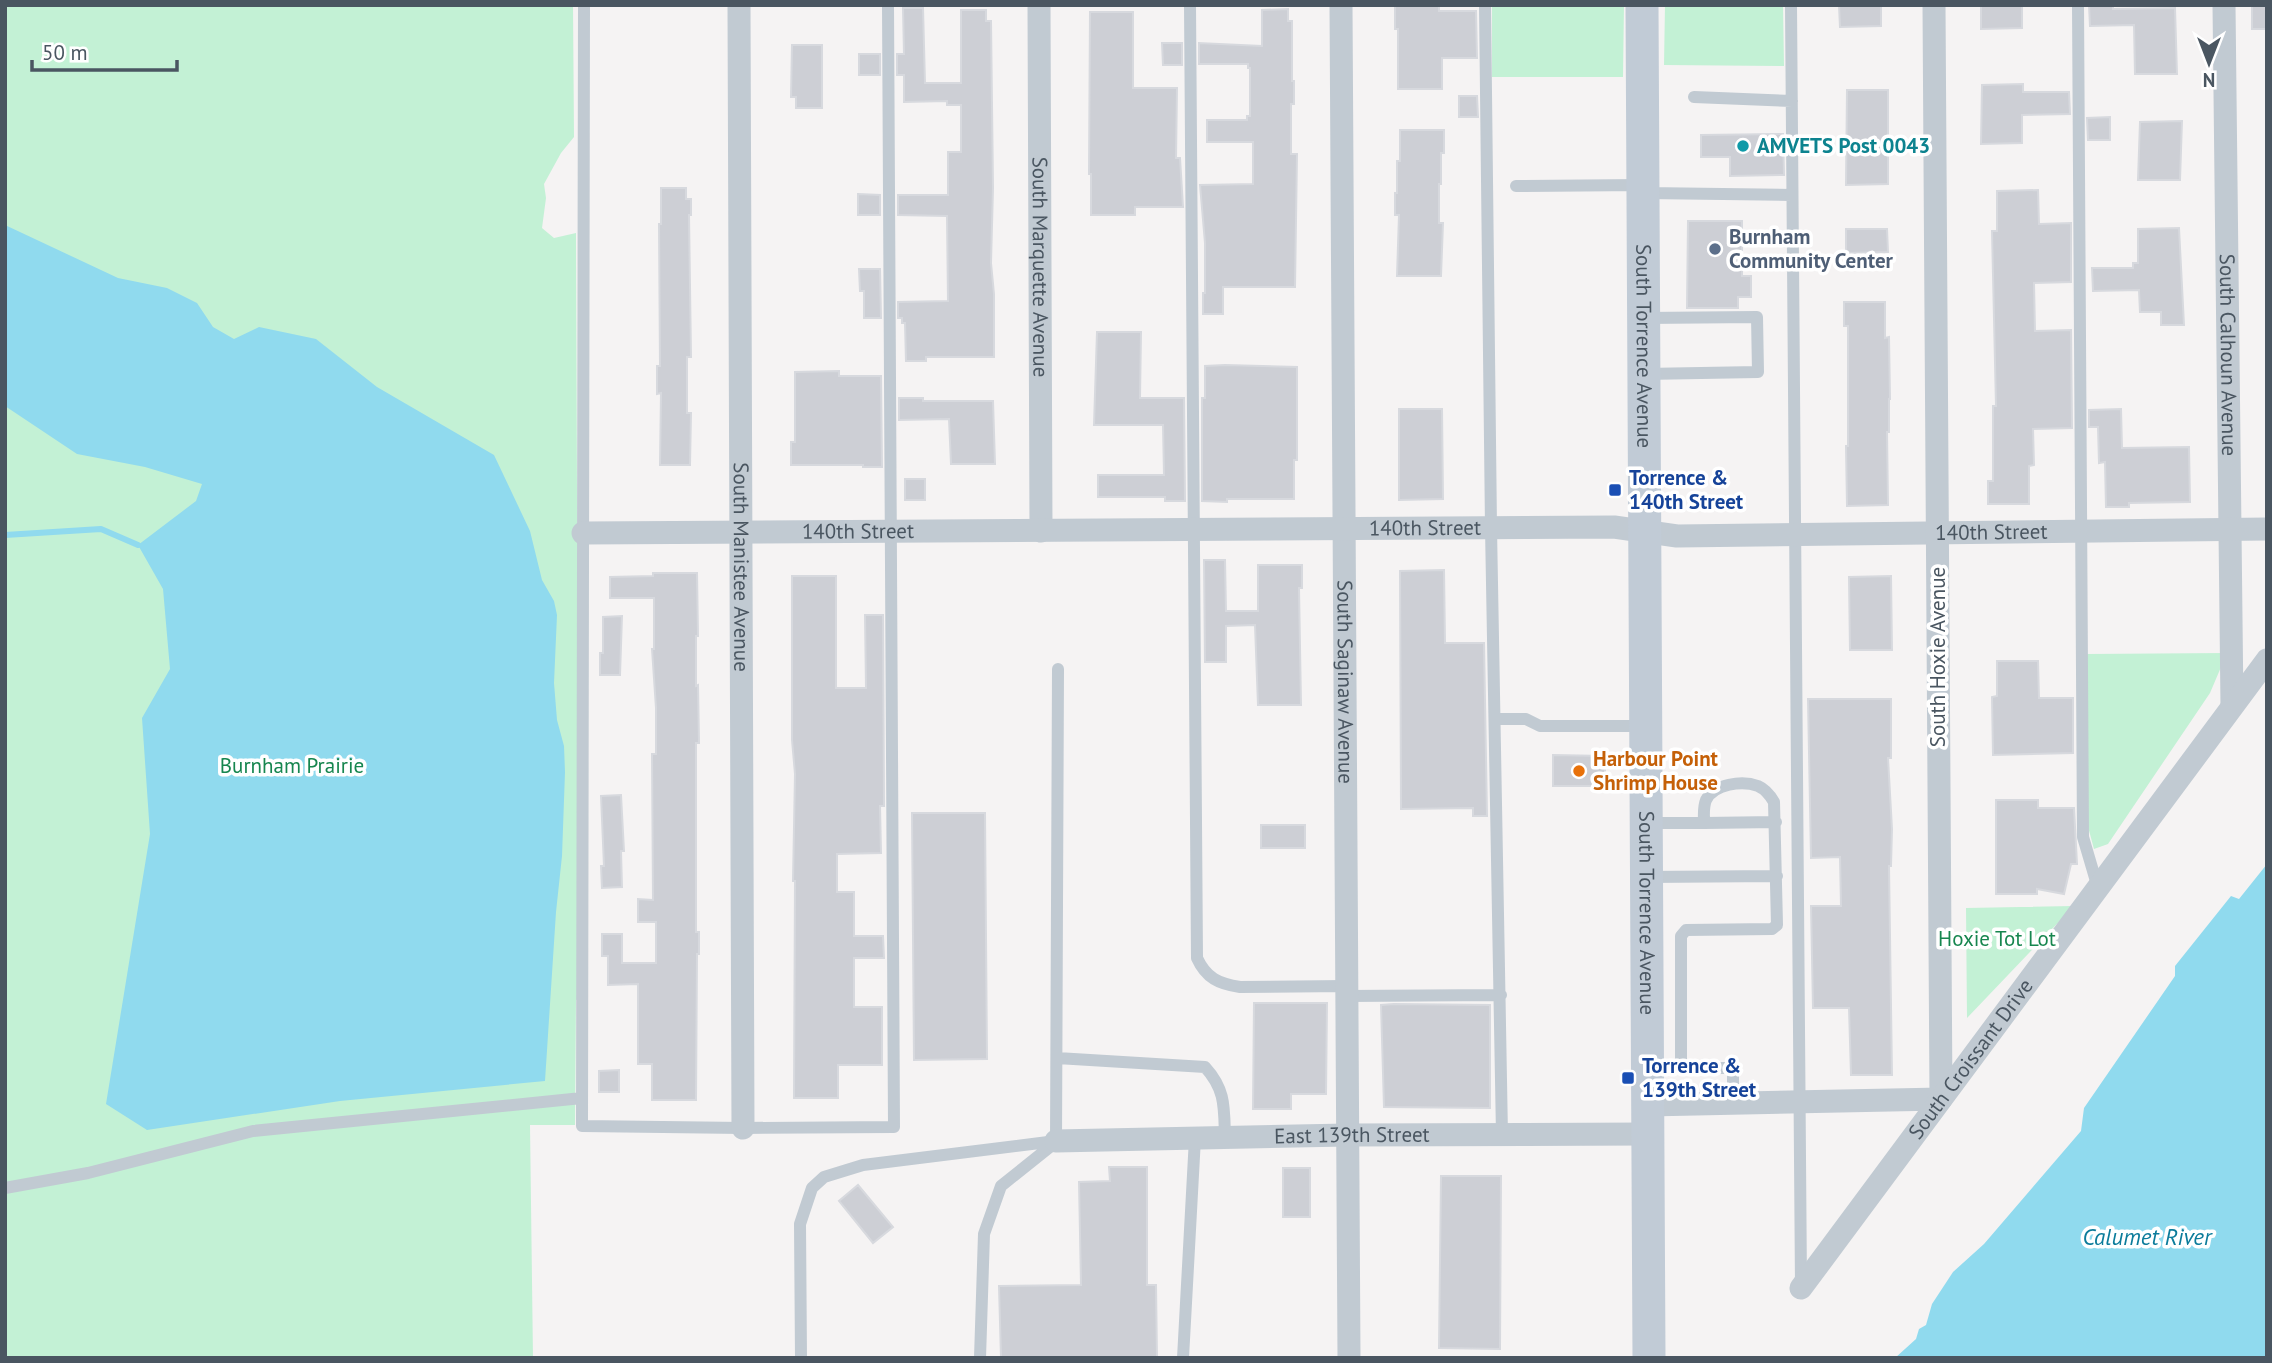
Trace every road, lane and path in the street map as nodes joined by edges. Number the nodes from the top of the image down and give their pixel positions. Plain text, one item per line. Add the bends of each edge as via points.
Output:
1 (584, 5) edge
2 (738, 5) edge
3 (888, 5) edge
4 (1039, 5) edge
5 (1190, 5) edge
6 (1341, 5) edge
7 (1485, 5) edge
8 (1642, 5) edge
9 (1791, 5) edge
10 (1934, 5) edge
11 (2078, 5) edge
12 (2224, 5) edge
13 (1695, 97) dead end
14 (1792, 101) junction
15 (1516, 186) dead end
16 (1643, 189) junction
17 (1793, 195) junction
18 (1643, 318) junction
19 (1644, 374) junction
20 (1491, 528) junction
21 (1343, 529) junction
22 (2267, 529) edge
23 (1193, 530) junction
24 (2230, 530) junction
25 (1041, 531) junction
26 (2083, 531) junction
27 (891, 532) junction
28 (1645, 532) junction
29 (583, 533) junction
30 (740, 533) junction
31 (1937, 533) junction
32 (1795, 534) junction
33 (2267, 660) edge
34 (1058, 669) dead end
35 (2232, 706) junction
36 (1495, 719) junction
37 (1646, 726) junction
38 (1646, 822) junction
39 (1776, 822) junction
40 (1704, 823) junction
41 (1798, 840) junction
42 (1776, 841) junction
43 (1777, 876) junction
44 (1647, 877) junction
45 (2098, 888) junction
46 (1346, 991) junction
47 (1500, 995) junction
48 (1057, 1058) junction
49 (582, 1098) junction
50 (1941, 1099) junction
51 (1800, 1102) junction
52 (1733, 1104) junction
53 (1648, 1120) junction
54 (743, 1128) junction
55 (1347, 1135) junction
56 (1502, 1135) junction
57 (1195, 1138) junction
58 (1225, 1138) junction
59 (1056, 1142) junction
60 (5, 1188) edge
61 (1801, 1288) joint
62 (801, 1358) edge
63 (980, 1358) edge
64 (1183, 1358) edge
65 (1349, 1358) edge
66 (1649, 1358) edge

1 - 29 lane
2 - 30 street, South Manistee Avenue
3 - 27 lane
4 - 25 street, South Marquette Avenue
5 - 23 lane
6 - 21 street, South Saginaw Avenue
7 - 20 lane
8 - 16 main road, South Torrence Avenue
9 - 14 lane
10 - 31 street, South Hoxie Avenue
11 - 26 lane
12 - 24 street, South Calhoun Avenue
13 - 14 lane
14 - 17 lane
15 - 16 lane
16 - 17 lane
16 - 18 main road, South Torrence Avenue
17 - 32 lane
18 - 19 main road, South Torrence Avenue
18 - 19 lane via 1757,317 1758,372
19 - 28 main road, South Torrence Avenue
20 - 21 street, 140th Street
20 - 28 street, 140th Street via 1614,527
20 - 36 lane
21 - 23 street, 140th Street
21 - 46 street, South Saginaw Avenue
22 - 24 street, 140th Street
23 - 25 street, 140th Street
23 - 46 lane via 1197,958 1203,972 1233,986
24 - 26 street, 140th Street
24 - 35 street, South Calhoun Avenue
25 - 27 street, 140th Street
26 - 31 street, 140th Street
26 - 45 lane via 2083,838
27 - 30 street, 140th Street
27 - 54 lane via 894,1127
28 - 32 street, 140th Street via 1677,536
28 - 37 main road, South Torrence Avenue
29 - 30 street, 140th Street
29 - 49 lane
30 - 54 street, South Manistee Avenue
31 - 32 street, 140th Street
31 - 50 street, South Hoxie Avenue
32 - 41 lane
33 - 35 street, South Croissant Drive
34 - 48 lane
35 - 45 street, South Croissant Drive
36 - 37 lane via 1526,719 1540,726
36 - 47 lane
37 - 38 main road, South Torrence Avenue
38 - 40 lane
38 - 44 main road, South Torrence Avenue
39 - 40 lane
39 - 40 lane via 1769,794 1759,787 1725,785 1714,790 1704,804
39 - 42 lane
41 - 42 lane
41 - 51 lane
42 - 43 lane
43 - 44 lane
43 - 52 lane via 1777,925 1772,929 1686,930 1681,936 1681,1064 1733,1072
44 - 53 main road, South Torrence Avenue
45 - 50 street, South Croissant Drive
46 - 47 lane
46 - 55 street, South Saginaw Avenue
47 - 56 lane
48 - 58 lane via 1205,1067 1223,1095
48 - 59 lane
49 - 54 lane via 582,1126
49 - 60 lane via 253,1131 88,1173
50 - 51 street, East 139th Street
50 - 61 street, South Croissant Drive
51 - 52 street, East 139th Street
51 - 61 lane
52 - 53 street, East 139th Street
53 - 56 street, East 139th Street
53 - 66 main road, South Torrence Avenue
55 - 56 street, East 139th Street
55 - 58 street, East 139th Street
55 - 65 street, South Saginaw Avenue
57 - 58 street, East 139th Street
57 - 59 street, East 139th Street
57 - 64 lane
59 - 62 lane via 863,1165 824,1177 812,1188 800,1224
59 - 63 lane via 1002,1186 984,1234

